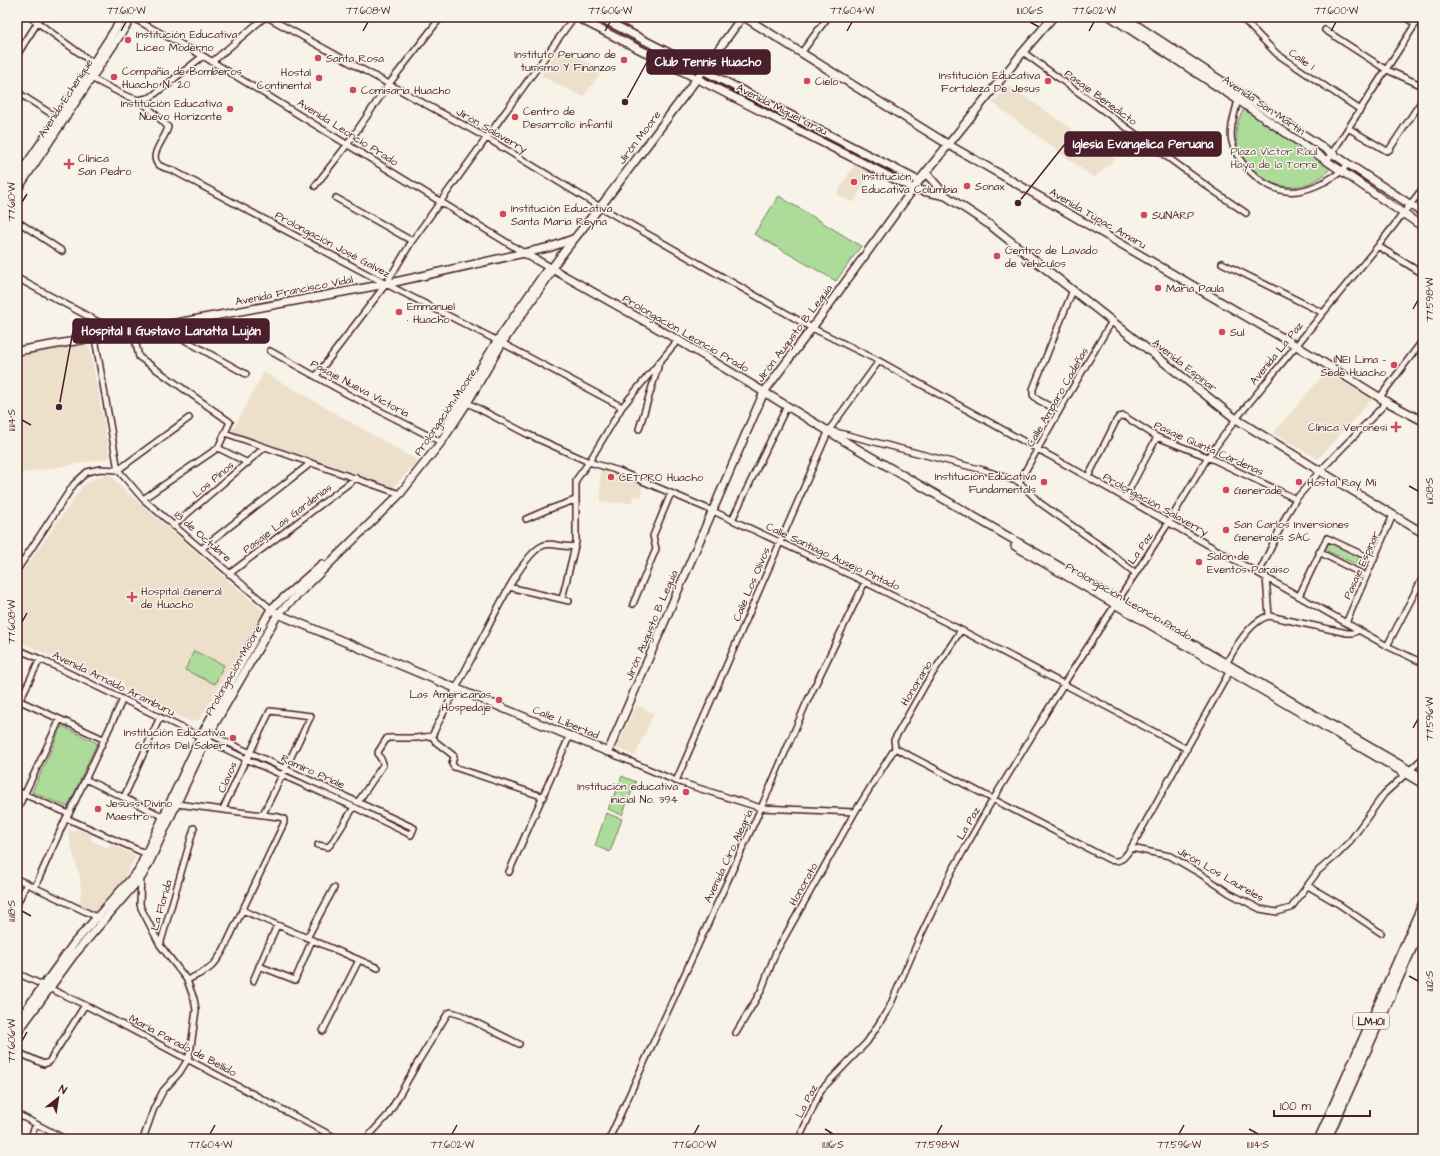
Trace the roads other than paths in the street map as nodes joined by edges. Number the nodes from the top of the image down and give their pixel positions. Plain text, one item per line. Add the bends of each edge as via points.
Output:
1 (30, 17) edge
2 (42, 17) edge
3 (122, 17) edge
4 (132, 17) edge
5 (266, 17) edge
6 (441, 17) edge
7 (575, 17) edge
8 (599, 17) edge
9 (743, 17) edge
10 (828, 17) edge
11 (1053, 17) edge
12 (1111, 17) edge
13 (1124, 17) edge
14 (1241, 17) edge
15 (1405, 17) edge
16 (1420, 17) edge
17 (37, 23) junction
18 (1415, 24) junction
19 (1325, 30) dead end
20 (1022, 52) junction
21 (801, 53) junction
22 (17, 55) edge
23 (203, 56) junction
24 (212, 62) junction
25 (93, 63) junction
26 (1385, 69) junction
27 (704, 71) junction
28 (88, 77) junction
29 (698, 78) junction
30 (389, 84) junction
31 (1423, 86) edge
32 (19, 94) edge
33 (1240, 98) junction
34 (1423, 99) edge
35 (139, 100) junction
36 (17, 103) edge
37 (1359, 109) junction
38 (61, 119) junction
39 (1348, 128) junction
40 (486, 138) junction
41 (347, 145) junction
42 (949, 145) junction
43 (1332, 153) junction
44 (1327, 161) junction
45 (1348, 164) junction
46 (1342, 172) junction
47 (926, 173) junction
48 (17, 178) edge
49 (919, 181) junction
50 (315, 186) dead end
51 (1423, 188) edge
52 (914, 189) junction
53 (17, 190) edge
54 (946, 196) junction
55 (336, 198) dead end
56 (440, 202) junction
57 (1410, 205) junction
58 (600, 207) junction
59 (1246, 213) dead end
60 (1403, 214) junction
61 (1423, 214) edge
62 (17, 221) edge
63 (1423, 227) edge
64 (573, 239) junction
65 (412, 241) junction
66 (1378, 246) junction
67 (62, 251) dead end
68 (524, 253) junction
69 (1222, 263) dead end
70 (551, 269) junction
71 (1423, 274) edge
72 (17, 278) edge
73 (386, 284) junction
74 (1074, 290) junction
75 (1323, 313) junction
76 (1112, 321) junction
77 (167, 324) junction
78 (812, 328) junction
79 (133, 331) junction
80 (119, 333) junction
81 (94, 338) junction
82 (678, 340) junction
83 (1423, 340) edge
84 (500, 342) junction
85 (1295, 346) junction
86 (17, 351) edge
87 (270, 351) dead end
88 (879, 361) junction
89 (658, 364) junction
90 (246, 374) dead end
91 (316, 376) junction
92 (764, 392) junction
93 (1380, 397) junction
94 (465, 402) junction
95 (1386, 402) junction
96 (787, 406) junction
97 (622, 408) junction
98 (1058, 411) junction
99 (189, 418) dead end
100 (1236, 419) junction
101 (1423, 421) edge
102 (639, 429) dead end
103 (829, 430) junction
104 (225, 433) junction
105 (1157, 437) junction
106 (439, 441) junction
107 (218, 448) junction
108 (264, 448) junction
109 (1038, 449) junction
110 (1208, 457) junction
111 (589, 462) junction
112 (248, 463) junction
113 (312, 463) junction
114 (118, 470) junction
115 (1320, 472) junction
116 (1088, 477) junction
117 (356, 478) junction
118 (1019, 482) junction
119 (398, 493) junction
120 (671, 493) junction
121 (1125, 498) junction
122 (143, 499) junction
123 (1296, 499) junction
124 (575, 500) junction
125 (712, 511) junction
126 (1393, 515) junction
127 (526, 519) dead end
128 (732, 520) junction
129 (1169, 522) junction
130 (173, 526) junction
131 (1423, 533) edge
132 (780, 542) junction
133 (575, 546) junction
134 (202, 549) junction
135 (1319, 552) junction
136 (1374, 560) junction
137 (17, 570) edge
138 (1135, 573) junction
139 (229, 574) junction
140 (1259, 574) junction
141 (1366, 576) junction
142 (1266, 577) junction
143 (1423, 577) edge
144 (865, 582) junction
145 (509, 587) junction
146 (1299, 596) junction
147 (562, 599) junction
148 (569, 601) dead end
149 (1117, 603) junction
150 (633, 604) dead end
151 (271, 609) junction
152 (278, 614) junction
153 (1268, 616) junction
154 (1346, 622) junction
155 (961, 630) junction
156 (1359, 630) junction
157 (1387, 646) junction
158 (17, 649) edge
159 (40, 659) junction
160 (1423, 664) edge
161 (1229, 668) junction
162 (1063, 685) junction
163 (455, 689) junction
164 (123, 699) junction
165 (18, 704) edge
166 (160, 717) junction
167 (60, 719) junction
168 (570, 735) junction
169 (205, 736) junction
170 (432, 736) junction
171 (103, 740) junction
172 (895, 748) junction
173 (1187, 749) junction
174 (608, 752) junction
175 (250, 753) junction
176 (1423, 758) edge
177 (246, 759) junction
178 (285, 769) junction
179 (1407, 773) junction
180 (282, 775) junction
181 (1423, 778) edge
182 (85, 779) junction
183 (676, 781) junction
184 (1423, 784) edge
185 (17, 791) edge
186 (25, 794) junction
187 (124, 797) junction
188 (544, 797) junction
189 (994, 799) junction
190 (358, 802) junction
191 (178, 804) junction
192 (354, 807) junction
193 (761, 808) junction
194 (223, 809) junction
195 (17, 810) edge
196 (855, 812) junction
197 (263, 814) junction
198 (68, 816) junction
199 (167, 818) junction
200 (194, 828) dead end
201 (318, 845) dead end
202 (1131, 848) junction
203 (149, 854) junction
204 (509, 872) dead end
205 (140, 873) junction
206 (17, 879) edge
207 (26, 883) junction
208 (1308, 886) junction
209 (35, 887) junction
210 (334, 888) dead end
211 (17, 904) edge
212 (1423, 904) edge
213 (242, 910) junction
214 (100, 919) junction
215 (1421, 921) edge
216 (277, 925) junction
217 (1381, 933) dead end
218 (306, 938) junction
219 (312, 940) junction
220 (160, 945) junction
221 (359, 960) junction
222 (259, 966) junction
223 (378, 968) dead end
224 (17, 972) edge
225 (187, 980) junction
226 (253, 981) dead end
227 (1391, 984) junction
228 (48, 986) junction
229 (85, 1005) junction
230 (18, 1019) edge
231 (323, 1030) dead end
232 (17, 1033) edge
233 (736, 1034) dead end
234 (519, 1044) dead end
235 (17, 1052) edge
236 (188, 1059) junction
237 (17, 1114) edge
238 (36, 1124) junction
239 (30, 1139) edge
240 (65, 1139) edge
241 (143, 1139) edge
242 (338, 1139) edge
243 (366, 1139) edge
244 (609, 1139) edge
245 (799, 1139) edge
246 (1319, 1139) edge
247 (1327, 1139) edge

1 - 17 street
2 - 17 street
3 - 25 street, Avenida Echenique
4 - 23 street, Avenida Leoncio Prado
4 - 28 street, Avenida Echenique
5 - 24 street
5 - 30 street, Jirón Salaverry
6 - 30 street
7 - 29 street, Avenida Miguel Grau
7 - 40 street
8 - 27 street, Avenida Miguel Grau
9 - 21 street, Avenida Túpac Amaru
9 - 27 street, Jirón Moore
10 - 21 street
11 - 20 street, Jirón Augusto B Leguia
12 - 33 street, Avenida San Martín
13 - 33 street, Avenida San Martín
14 - 37 street, Calle 1 via 1276,54
15 - 18 street
16 - 18 street
17 - 22 street
17 - 25 street
18 - 26 street
19 - 26 street
20 - 42 street, Jirón Augusto B Leguia
20 - 59 street, Pasaje Benedicto
21 - 42 street, Avenida Túpac Amaru
23 - 24 street, Avenida Leoncio Prado
23 - 35 street via 151,96
24 - 41 street, Avenida Leoncio Prado
25 - 28 street, Avenida Echenique
26 - 31 street
26 - 37 street
27 - 29 street, Jirón Moore
27 - 49 street, Avenida Miguel Grau
28 - 35 street, Prolongación José Galvez
28 - 38 street, Avenida Echenique
29 - 52 street, Avenida Miguel Grau
29 - 58 street, Jirón Moore
30 - 40 street, Jirón Salaverry
30 - 41 street
32 - 36 street
32 - 38 street
33 - 43 street, Avenida San Martín
33 - 44 street, Avenida San Martín
33 - 46 street via 1233,124 1232,142 1239,159 1263,183 1280,190 1298,191
34 - 39 street via 1387,151
35 - 73 street, Prolongación José Galvez via 168,127 155,153 158,164
37 - 39 street
38 - 48 street, Avenida Echenique
38 - 53 street, Avenida Echenique
39 - 43 street
40 - 56 street
40 - 58 street, Jirón Salaverry
41 - 50 street
41 - 56 street, Avenida Leoncio Prado
42 - 47 street, Jirón Augusto B Leguia
42 - 85 street, Avenida Túpac Amaru
43 - 44 street
43 - 45 street, Avenida San Martín
44 - 46 street, Avenida San Martín
45 - 46 street
45 - 57 street, Avenida San Martín
46 - 60 street, Avenida San Martín
47 - 49 street, Jirón Augusto B Leguia
47 - 54 street, Avenida Espinar
49 - 52 street, Jirón Augusto B Leguia
51 - 57 street, Avenida La Paz
52 - 54 street, Avenida Espinar
52 - 78 street, Jirón Augusto B Leguia
54 - 74 street, Avenida Espinar via 990,225
55 - 65 street
56 - 65 street
56 - 68 street, Avenida Leoncio Prado
57 - 60 street, Avenida La Paz
57 - 61 street, Avenida San Martín
58 - 64 street, Jirón Moore
58 - 78 street, Jirón Salaverry
60 - 63 street, Avenida San Martín
60 - 66 street, Avenida La Paz
62 - 67 street
64 - 68 street, Avenida Francisco Vidal
64 - 70 street, Jirón Moore
65 - 73 street
66 - 71 street
66 - 75 street, Avenida La Paz
68 - 70 street, Avenida Leoncio Prado
68 - 73 street, Avenida Francisco Vidal
69 - 75 street
70 - 82 street, Prolongación Leoncio Prado
70 - 84 street, Jirón Moore via 550,274
72 - 80 street
73 - 77 street, Avenida Francisco Vidal
73 - 84 street, Prolongación José Galvez
73 - 91 street
74 - 76 street, Avenida Espinar
74 - 98 street via 1033,389 1033,396
75 - 85 street, Avenida La Paz
76 - 98 street, Calle Amparo Cadeñas
76 - 100 street, Avenida Espinar
77 - 79 street, Avenida Francisco Vidal
77 - 90 street via 172,333
78 - 88 street, Prolongación Salaverry
78 - 92 street, Jirón Augusto B Leguia
79 - 80 street, Avenida Francisco Vidal
79 - 104 street via 139,357 230,422
80 - 81 street, Avenida Francisco Vidal
81 - 86 street, Avenida Francisco Vidal
81 - 114 street
82 - 89 street
82 - 92 street, Prolongación Leoncio Prado
83 - 93 street
84 - 94 street, Prolongación Moore
84 - 97 street, Prolongación José Galvez
85 - 93 street, Avenida Túpac Amaru
85 - 100 street, Avenida La Paz
87 - 91 street, Pasaje Nueva Victoria
88 - 103 street, Calle Los Olivos
88 - 109 street, Prolongación Salaverry
89 - 97 street
89 - 102 street
91 - 106 street, Pasaje Nueva Victoria
92 - 96 street, Prolongación Leoncio Prado
92 - 125 street, Jirón Augusto B Leguia
93 - 95 street, Avenida Túpac Amaru
94 - 106 street, Prolongación Moore
94 - 111 street, Calle Santiago Ausejo Pintado
95 - 101 street, Avenida Túpac Amaru
95 - 115 street
96 - 103 street, Prolongación Leoncio Prado
96 - 128 street
97 - 111 street
98 - 109 street, Calle Amparo Cadeñas
99 - 114 street
100 - 110 street, Avenida La Paz
100 - 115 street, Avenida Espinar
103 - 118 street, Prolongación Leoncio Prado via 983,470
103 - 132 street, Calle Los Olivos
103 - 149 street, Prolongación Leoncio Prado
104 - 107 street
104 - 108 street
105 - 110 street, Pasaje Quinta Cárdenas
105 - 116 street, Pasaje Quinta Cárdenas via 1124,416 1119,417
105 - 121 street
106 - 119 street, Prolongación Moore
107 - 112 street
107 - 122 street
108 - 112 street, Los Pinos
108 - 113 street
109 - 116 street, Prolongación Salaverry
109 - 118 street, Calle Amparo Cadeñas
110 - 123 street, Pasaje Quinta Cárdenas
110 - 129 street, Avenida La Paz
111 - 120 street, Calle Santiago Ausejo Pintado via 619,471
111 - 124 street via 576,480
112 - 130 street, Los Pinos
113 - 117 street
113 - 134 street
114 - 122 street, 18 de Octubre
114 - 137 street via 100,469 87,472 74,484
115 - 123 street
115 - 126 street, Avenida Espinar
116 - 121 street, Prolongación Salaverry
117 - 119 street
117 - 139 street, Pasaje Las Gardenias
118 - 138 street, Prolongación Leoncio Prado via 1040,503
119 - 151 street, Prolongación Moore
119 - 152 street, Prolongación Moore
120 - 125 street, Calle Santiago Ausejo Pintado
120 - 150 street via 653,536 656,549
121 - 129 street, Prolongación Salaverry
122 - 130 street, 18 de Octubre
123 - 140 street
124 - 127 street
124 - 133 street
125 - 128 street, Calle Santiago Ausejo Pintado
125 - 174 street, Jirón Augusto B Leguia
126 - 131 street, Avenida Espinar
126 - 136 street, Pasaje Espinar
128 - 132 street, Calle Santiago Ausejo Pintado
129 - 138 street, La Paz
129 - 140 street, Prolongación Salaverry
130 - 134 street, 18 de Octubre
132 - 144 street, Calle Santiago Ausejo Pintado
132 - 183 street, Calle Los Olivos
133 - 145 street via 547,544 540,547 528,558
133 - 147 street
134 - 139 street, 18 de Octubre
135 - 136 street via 1328,538
135 - 141 street
135 - 146 street
136 - 141 street, Pasaje Espinar
138 - 149 street, La Paz
139 - 151 street, 18 de Octubre
140 - 142 street, Prolongación Salaverry
141 - 154 street, Pasaje Espinar
142 - 146 street, Prolongación Salaverry
142 - 153 street
143 - 157 street
144 - 155 street, Calle Santiago Ausejo Pintado
144 - 193 street, Avenida Ciro Alegría via 806,704
145 - 147 street
145 - 163 street
146 - 154 street, Prolongación Salaverry
147 - 148 street
149 - 161 street, Prolongación Leoncio Prado
149 - 162 street, La Paz
151 - 152 street, 18 de Octubre
151 - 169 street, Prolongación Moore
152 - 163 street, Calle Libertad
152 - 169 street, Prolongación Moore
153 - 156 street via 1346,633
153 - 161 street via 1260,619 1234,649
154 - 156 street, Prolongación Salaverry
155 - 162 street, Calle Santiago Ausejo Pintado
155 - 172 street, Honorario via 925,685 894,740
156 - 157 street, Prolongación Salaverry
157 - 160 street, Prolongación Salaverry
158 - 159 street, Avenida Arnaldo Aramburu
159 - 164 street, Avenida Arnaldo Aramburu
159 - 165 street
161 - 173 street
161 - 179 street, Prolongación Leoncio Prado
162 - 173 street, Calle Santiago Ausejo Pintado
162 - 189 street, La Paz
163 - 168 street, Calle Libertad
163 - 170 street
164 - 166 street, Avenida Arnaldo Aramburu
164 - 171 street
165 - 167 street
166 - 169 street, Avenida Arnaldo Aramburu
166 - 187 street
167 - 171 street
167 - 186 street
168 - 174 street, Calle Libertad
168 - 188 street
169 - 175 street, Ramiro Priale
169 - 177 street, Ramiro Priale
169 - 191 street, Prolongación Moore
169 - 199 street, Prolongación Moore
170 - 188 street via 454,756 454,767
170 - 190 street via 387,738 378,752 383,765
171 - 182 street
172 - 189 street
172 - 196 street, Honorato
173 - 202 street
174 - 183 street, Calle Libertad
175 - 177 street, Clavos
175 - 178 street, Ramiro Priale
175 - 178 street, Clavos via 270,711 311,716
176 - 179 street, Jirón Los Laureles
177 - 180 street, Ramiro Priale
177 - 194 street, Clavos
178 - 180 street
178 - 190 street, Ramiro Priale
179 - 181 street, Prolongación Leoncio Prado
179 - 184 street, Prolongación Leoncio Prado
179 - 208 street, Jirón Los Laureles via 1384,794 1348,844 1318,871
180 - 192 street, Ramiro Priale
180 - 197 street
182 - 187 street
182 - 198 street
183 - 193 street, Calle Libertad
185 - 186 street
186 - 195 street
186 - 198 street
187 - 199 street
188 - 204 street
189 - 202 street via 1111,861 1122,859
189 - 245 street, La Paz via 952,871 889,1008 867,1042 821,1090
190 - 192 street, Ramiro Priale via 414,828 411,835
191 - 194 street
191 - 199 street, Prolongación Moore
192 - 201 street via 331,844
193 - 196 street, Calle Libertad
193 - 244 street, Avenida Ciro Alegría
194 - 197 street
196 - 233 street, Honorato via 776,952 761,991
197 - 213 street via 280,817 284,819 284,823
198 - 203 street
198 - 209 street
199 - 203 street, Prolongación Moore
200 - 220 street, La Florida
202 - 208 street, Jirón Los Laureles via 1170,856 1229,892 1268,911 1277,912 1291,908
203 - 205 street, Prolongación Moore
205 - 214 street, Prolongación Moore
205 - 220 street via 140,904
206 - 207 street
207 - 209 street
207 - 211 street
208 - 217 street
209 - 214 street
210 - 218 street
212 - 215 main road, LM-101
213 - 216 street
213 - 225 street via 216,963 212,968
214 - 228 street, Prolongación Moore via 75,942
215 - 227 main road, LM-101
216 - 218 street
216 - 222 street
218 - 219 street
219 - 221 street
219 - 222 street via 296,980
220 - 225 street
221 - 223 street
221 - 231 street
222 - 226 street
224 - 228 street, María Parado de Bellido
225 - 236 street via 193,993 196,1010
227 - 246 main road, LM-101
227 - 247 main road, LM-101
228 - 229 street, María Parado de Bellido
228 - 230 street, Prolongación Moore
228 - 232 street, Prolongación Moore
229 - 235 street via 49,1062 44,1064
229 - 236 street, María Parado de Bellido
234 - 243 street via 461,1015 448,1013 388,1115
236 - 241 street via 163,1091
236 - 242 street, María Parado de Bellido
237 - 238 street
238 - 239 street
238 - 240 street

